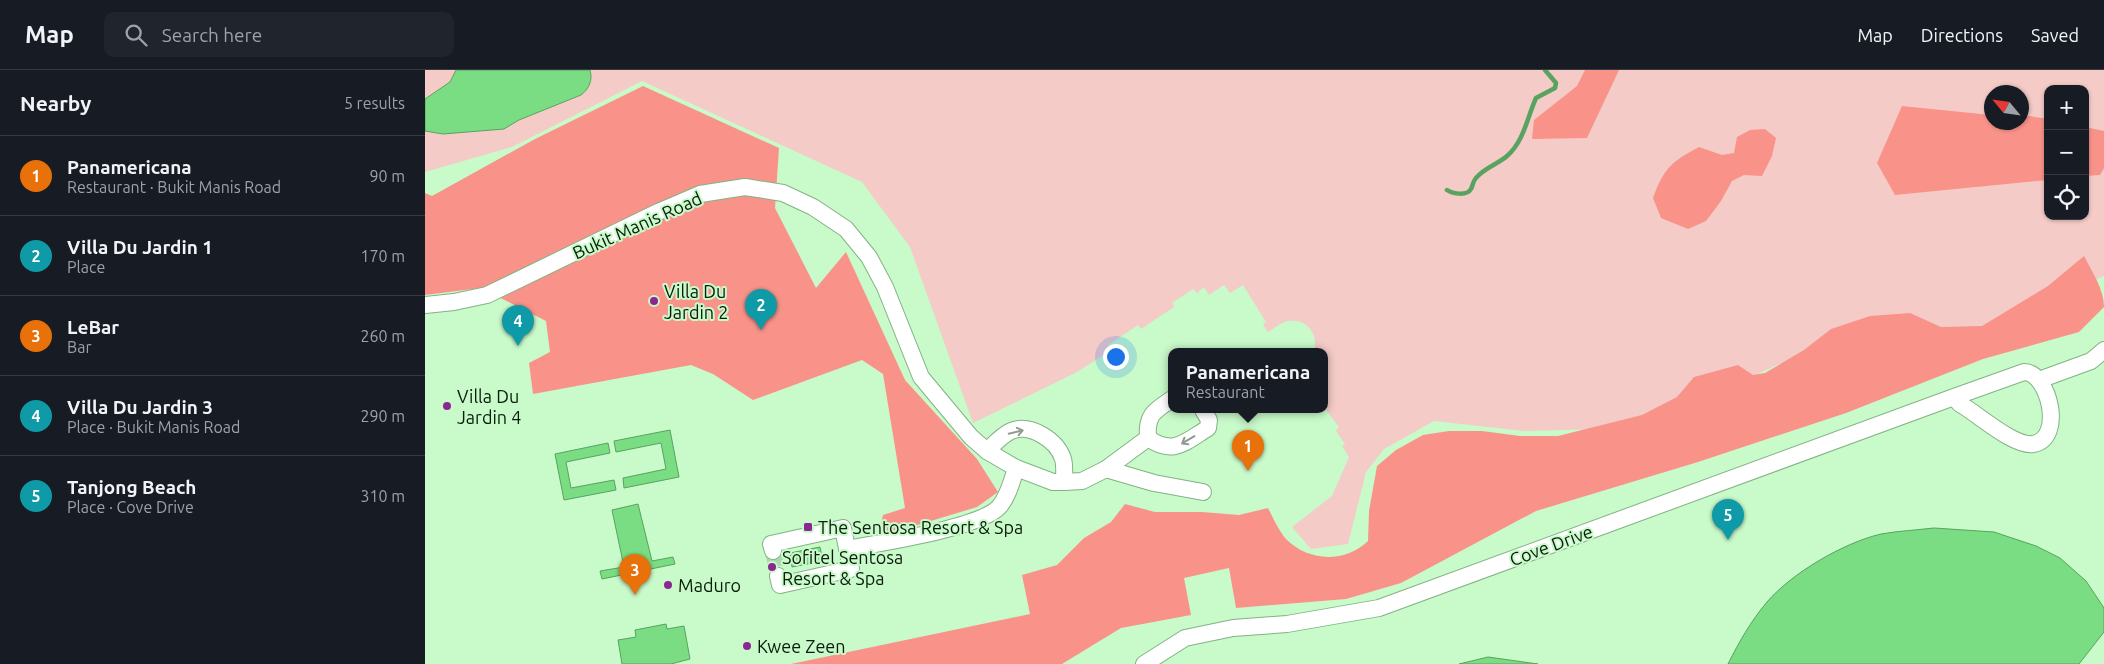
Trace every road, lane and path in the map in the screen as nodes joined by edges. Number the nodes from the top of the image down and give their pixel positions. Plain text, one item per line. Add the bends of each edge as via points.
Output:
1 (425, 305) edge
2 (2104, 350) edge
3 (2098, 362) edge
4 (2039, 380) junction
5 (1954, 397) junction
6 (1168, 402) edge
7 (1205, 413) edge
8 (1148, 438) junction
9 (987, 451) junction
10 (1016, 468) junction
11 (1106, 469) junction
12 (1064, 482) junction
13 (1203, 492) dead end
14 (847, 549) junction
15 (773, 551) dead end
16 (778, 576) dead end
17 (1144, 664) edge

1 - 9 street, Bukit Manis Road via 487,295 700,194 745,187 783,193 813,206 846,229 869,257 885,287 921,377 971,437
2 - 3 street
3 - 4 street
4 - 5 street, Cove Drive via 2024,372
4 - 5 street via 2052,414 2048,432 2035,444 2013,439
5 - 17 street, Cove Drive via 1379,608 1287,624 1233,628 1185,638
6 - 8 street via 1152,412 1147,425
7 -> 8 street via 1209,420 1208,428 1176,447 1159,446
8 - 11 street, Bukit Manis Road
9 - 10 street, Bukit Manis Road
9 -> 12 street via 1012,431 1026,429 1037,433 1049,440 1063,458
10 - 12 street, Bukit Manis Road via 1053,482
10 - 14 street via 1002,503 988,517
11 - 12 street, Bukit Manis Road via 1082,481
11 - 13 street via 1154,483
14 - 15 street via 843,528 771,544
14 - 16 street via 851,569 780,584

